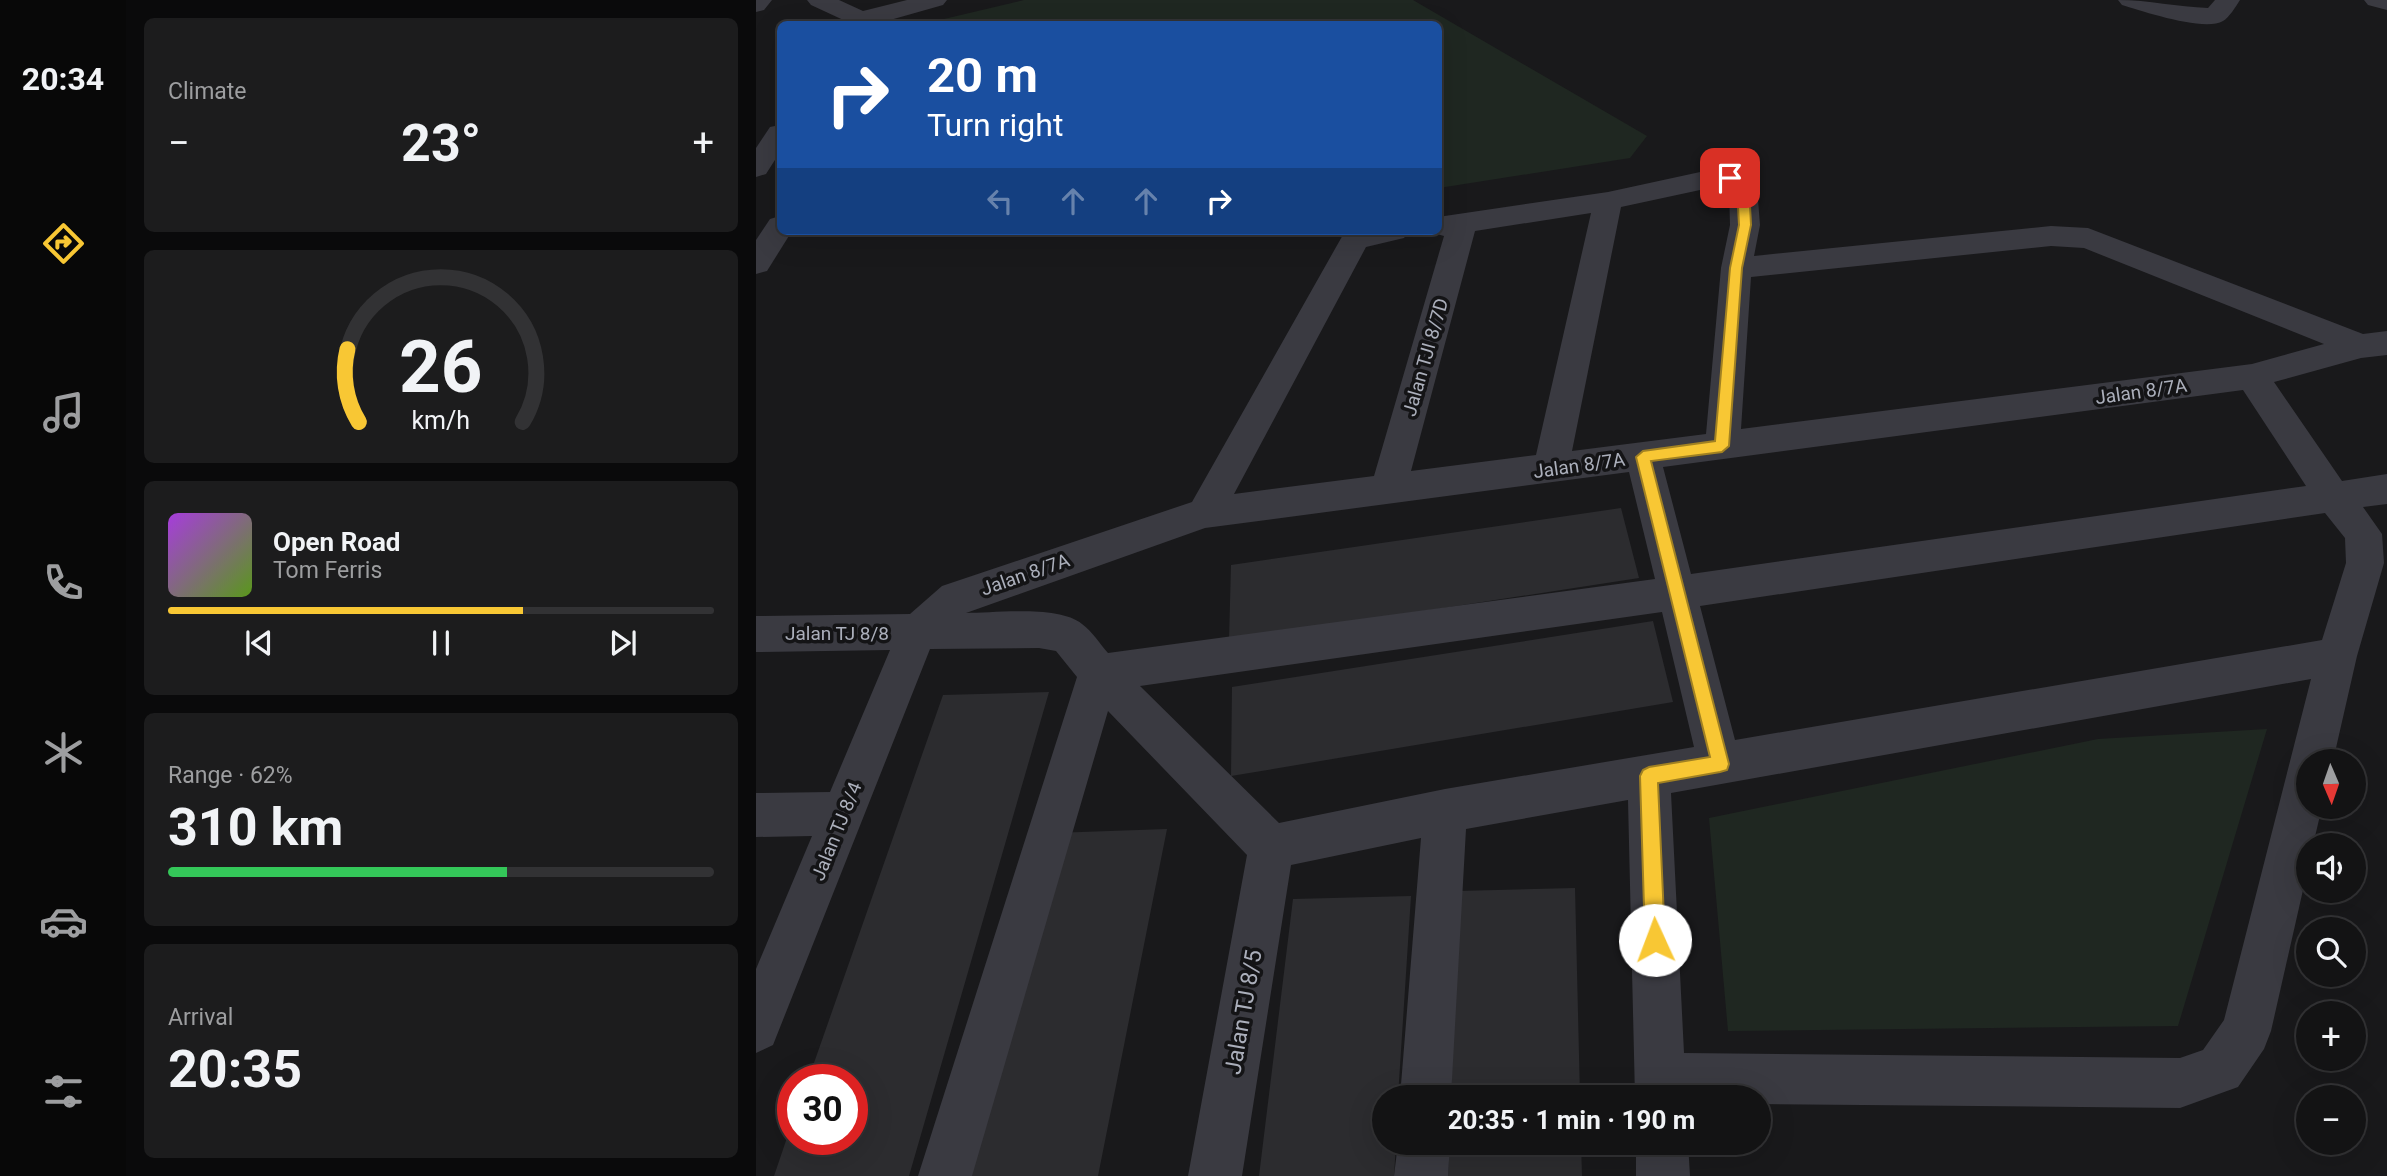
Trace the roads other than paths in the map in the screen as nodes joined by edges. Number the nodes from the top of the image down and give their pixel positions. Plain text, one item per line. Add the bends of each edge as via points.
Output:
1 (760, 0) edge
2 (819, 0) edge
3 (935, 0) edge
4 (2130, 0) edge
5 (2228, 0) edge
6 (2376, 0) edge
7 (2387, 3) edge
8 (756, 5) edge
9 (857, 21) edge
10 (867, 21) edge
11 (777, 137) edge
12 (756, 168) edge
13 (1608, 201) junction
14 (1450, 226) edge
15 (777, 231) edge
16 (1377, 235) edge
17 (756, 264) edge
18 (1736, 268) junction
19 (2374, 344) edge
20 (2252, 376) junction
21 (1722, 446) junction
22 (1643, 457) junction
23 (1551, 469) junction
24 (2387, 489) edge
25 (1388, 490) junction
26 (2333, 497) junction
27 (1205, 513) junction
28 (1678, 593) junction
29 (917, 633) junction
30 (756, 634) edge
31 (2337, 656) junction
32 (1099, 673) junction
33 (2315, 749) edge
34 (1720, 764) junction
35 (1649, 776) junction
36 (1445, 811) junction
37 (843, 814) junction
38 (756, 815) edge
39 (2297, 819) edge
40 (1271, 847) junction
41 (756, 1028) edge
42 (1427, 1085) edge
43 (1660, 1085) edge
44 (1771, 1086) edge
45 (1423, 1155) edge
46 (1662, 1155) edge
47 (945, 1176) edge
48 (1215, 1176) edge
49 (1422, 1176) edge
50 (1663, 1176) edge

1 - 8 street
2 - 9 street
3 - 10 street
4 - 5 street via 2197,17 2215,16
6 - 7 street
11 - 12 street
13 - 14 street
13 - 18 street via 1730,178 1743,187 1745,225
13 - 23 street
14 - 25 street, Jalan TJI 8/7D
15 - 17 street
16 - 27 street via 1355,240
18 - 19 street via 2051,236 2088,238
18 - 21 street
19 - 20 street, Jalan 8/7A
20 - 21 street, Jalan 8/7A
20 - 26 street
21 - 22 street, Jalan 8/7A
22 - 23 street, Jalan 8/7A
22 - 28 street
23 - 25 street, Jalan 8/7A
24 - 26 street
25 - 27 street, Jalan 8/7A
26 - 28 street
26 - 31 street via 2363,534 2365,563
27 - 29 street, Jalan 8/7A via 956,598
28 - 32 street
28 - 34 street
29 - 30 street, Jalan TJ 8/8
29 - 32 street, Jalan TJ 8/8 via 1039,631 1067,635
29 - 37 street, Jalan TJ 8/4
31 - 33 street
31 - 34 street
32 - 40 street, Jalan TJ 8/8
32 - 47 street
34 - 35 street
35 - 36 street
35 - 43 street
36 - 40 street
36 - 42 street
37 - 38 street
37 - 41 street, Jalan TJ 8/4
39 - 44 street via 2246,1031 2220,1069 2180,1083
40 - 48 street, Jalan TJ 8/5
45 - 49 street
46 - 50 street

